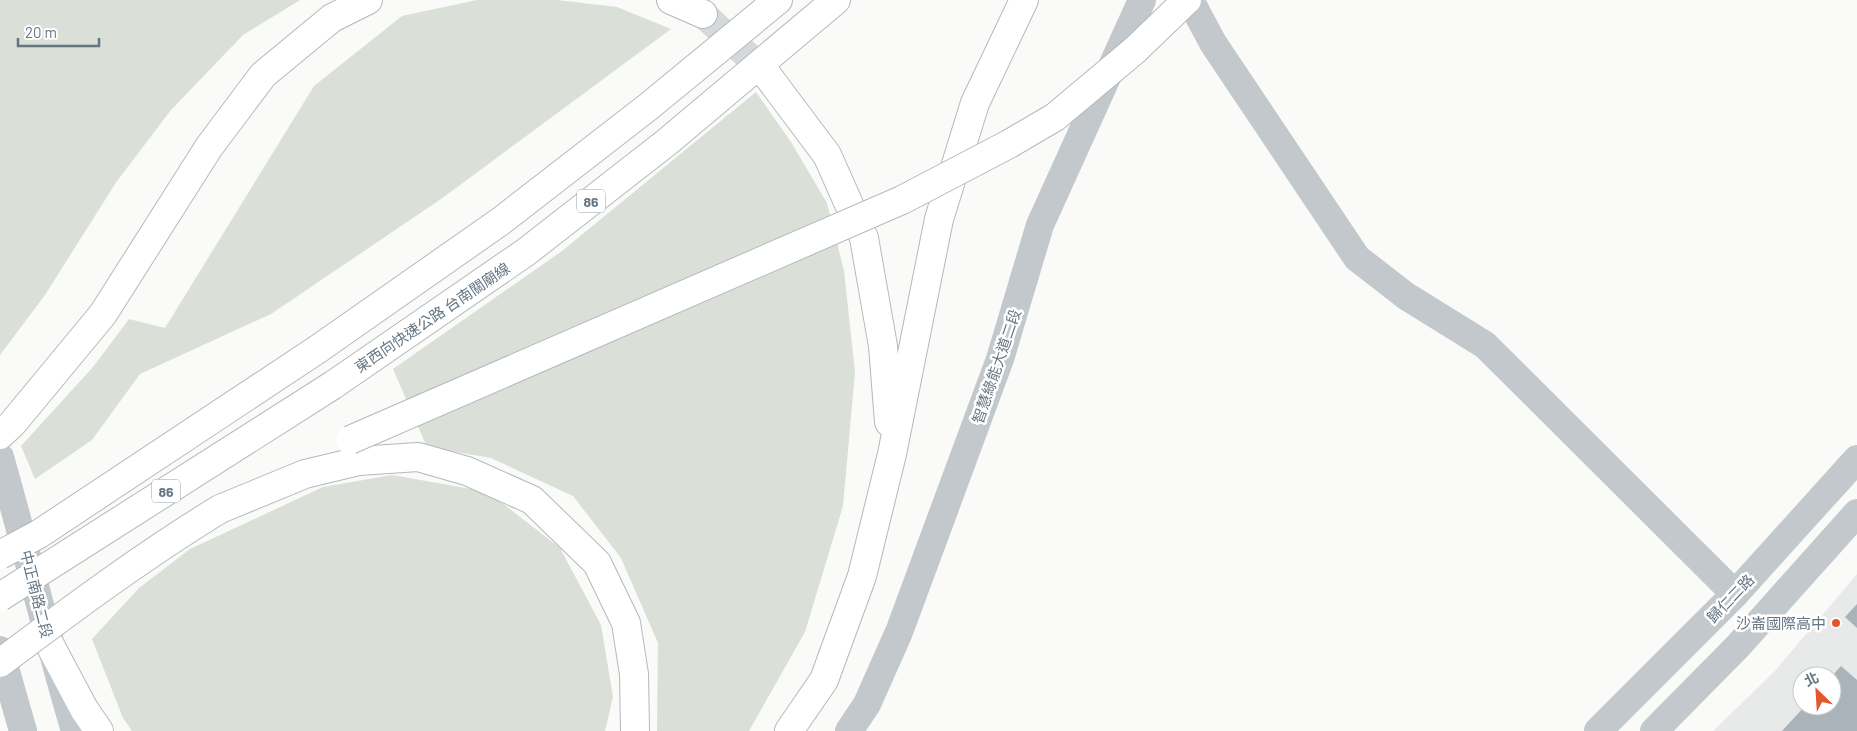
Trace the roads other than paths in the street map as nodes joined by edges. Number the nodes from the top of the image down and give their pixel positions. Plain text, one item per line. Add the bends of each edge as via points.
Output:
1 (368, 0) edge
2 (671, 0) edge
3 (778, 0) edge
4 (836, 0) edge
5 (1024, 0) edge
6 (1142, 0) edge
7 (1188, 0) edge
8 (703, 14) tunnel mouth
9 (764, 70) tunnel mouth
10 (0, 435) edge
11 (892, 454) junction
12 (0, 457) edge
13 (1857, 459) edge
14 (220, 509) junction
15 (1857, 513) edge
16 (0, 555) edge
17 (1735, 594) junction
18 (0, 597) edge
19 (50, 645) junction
20 (0, 650) edge
21 (0, 663) edge
22 (23, 731) edge
23 (75, 731) edge
24 (99, 731) edge
25 (635, 731) edge
26 (789, 731) edge
27 (849, 731) edge
28 (1598, 731) edge
29 (1654, 731) edge

1 - 10 highway via 332,18 262,75 209,147 103,314
2 - 8 highway
3 - 16 highway, 86, bridge via 648,107 501,221 318,349 39,534
4 - 18 highway, 東西向快速公路 台南關廟線 / 86, bridge via 667,142 526,252 332,385
5 - 11 highway via 975,103 939,219
6 - 27 street, 智慧綠能大道二段 via 1040,225 1000,359 899,632 867,704
7 - 14 highway, bridge via 1135,50 1055,117 1009,144 893,204 350,440
7 - 17 street via 1218,51 1357,258 1406,296 1485,345
9 - 11 highway via 827,155 864,238 883,346
11 - 26 highway via 862,576 824,680
12 - 19 street, 中正南路二段
13 - 17 street, 歸仁二路
14 - 21 highway, bridge via 159,546
14 - 25 highway via 305,474 359,461 418,457 467,471 532,500 597,563 626,623 634,674
15 - 29 street via 1738,646
17 - 28 street, 歸仁二路
19 - 23 street, 中正南路二段
19 - 24 highway
20 - 22 street

